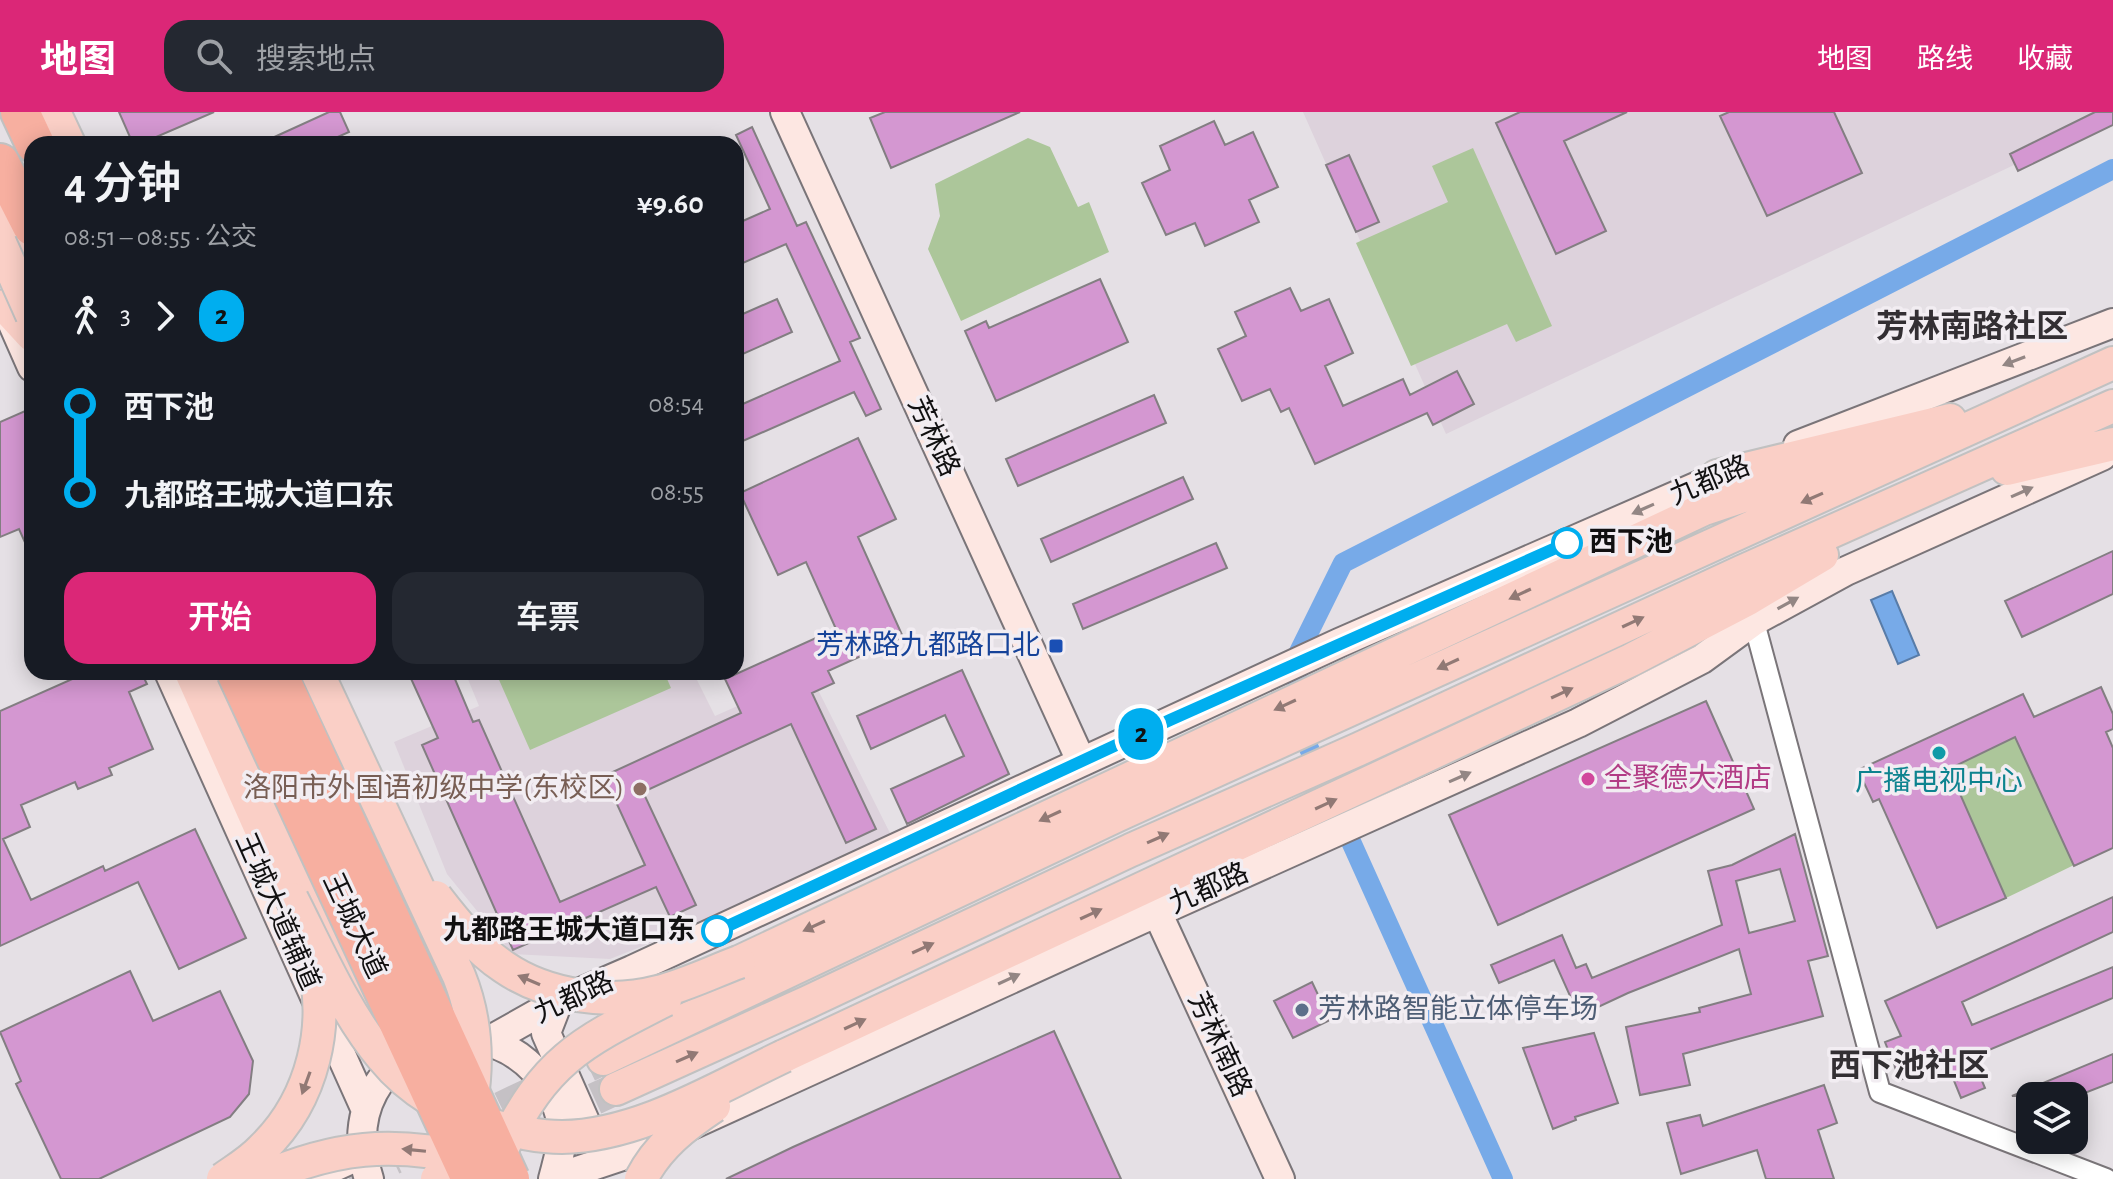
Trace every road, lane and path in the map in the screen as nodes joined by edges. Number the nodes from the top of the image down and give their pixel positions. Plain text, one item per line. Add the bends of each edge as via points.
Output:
1 (20, 112) edge
2 (39, 112) edge
3 (54, 112) edge
4 (67, 112) edge
5 (785, 112) edge
6 (799, 112) edge
7 (31, 136) edge
8 (50, 136) edge
9 (65, 136) edge
10 (78, 136) edge
11 (0, 163) edge
12 (0, 211) edge
13 (22, 255) edge
14 (9, 300) edge
15 (24, 323) edge
16 (2113, 323) edge
17 (2113, 339) edge
18 (24, 344) edge
19 (2113, 363) edge
20 (2027, 401) junction
21 (2113, 406) edge
22 (2113, 444) edge
23 (2113, 451) edge
24 (1717, 476) junction
25 (1936, 486) junction
26 (1751, 610) junction
27 (173, 680) edge
28 (195, 680) edge
29 (219, 680) edge
30 (240, 680) edge
31 (281, 680) edge
32 (299, 680) edge
33 (321, 680) edge
34 (327, 680) edge
35 (1087, 758) junction
36 (365, 764) junction
37 (394, 835) junction
38 (389, 881) junction
39 (292, 899) junction
40 (1148, 916) junction
41 (739, 962) junction
42 (558, 1002) junction
43 (474, 1040) junction
44 (784, 1056) junction
45 (603, 1059) tunnel mouth
46 (395, 1063) junction
47 (616, 1089) tunnel mouth
48 (365, 1108) junction
49 (366, 1166) edge
50 (635, 1166) edge
51 (223, 1179) edge
52 (260, 1179) edge
53 (308, 1179) edge
54 (437, 1179) edge
55 (471, 1179) edge
56 (492, 1179) edge
57 (512, 1179) edge
58 (553, 1179) edge
59 (1260, 1179) edge
60 (1280, 1179) edge
61 (2106, 1179) edge

1 - 7 highway
2 - 8 main road
3 - 9 main road
4 - 10 main road
5 - 35 main road, 芳林路
6 - 35 main road, 芳林路
11 - 13 highway
12 - 13 main road
13 - 14 main road, bridge
14 - 15 main road
14 - 18 main road
16 -> 24 main road, 九都路
17 - 20 main road
19 - 20 main road, 九都路
20 - 24 main road
20 -> 41 main road via 1704,509
20 -> 45 main road, 九都路 via 1264,748
21 - 25 main road
22 - 25 main road
26 -> 23 main road, 九都路
24 -> 35 main road, 九都路
25 - 26 main road
47 -> 25 main road
40 -> 26 main road, 九都路 via 1578,723 1702,659
44 -> 26 main road via 1631,660
26 - 61 street via 1880,1092
27 - 48 main road, 王城大道辅道
28 - 39 main road
29 - 46 main road, 王城大道
30 - 55 highway, 王城大道, bridge
31 - 57 highway, 王城大道, bridge
32 - 38 main road, 王城大道
33 - 37 main road, bridge
34 - 36 main road
35 - 42 main road, 九都路
36 - 38 main road
36 - 43 main road
41 -> 37 main road, bridge via 659,992 624,998 537,984 505,968 470,939
37 - 54 main road, bridge via 459,976 473,1024 467,1114
38 - 43 main road, 王城大道
39 - 44 main road, bridge via 382,1058 448,1110 470,1120 545,1136 605,1132 646,1121
39 -> 51 main road, bridge via 317,976 314,1060 286,1121 262,1150
50 -> 40 main road, 九都路
40 - 59 main road, 芳林南路
40 - 60 main road, 芳林南路
41 - 56 main road, bridge via 608,1029 561,1062 525,1107
42 - 43 main road, 九都路
42 - 50 main road via 546,1033 587,1126
43 - 46 main road, 九都路 via 443,1039
43 - 58 main road, 九都路 via 513,1053 551,1093 562,1130
44 - 50 main road, bridge
46 - 48 main road, 九都路
48 - 49 main road, 九都路
49 - 53 main road, 九都路
50 - 58 main road, 九都路
57 -> 52 main road, bridge via 476,1160 392,1148 336,1152

